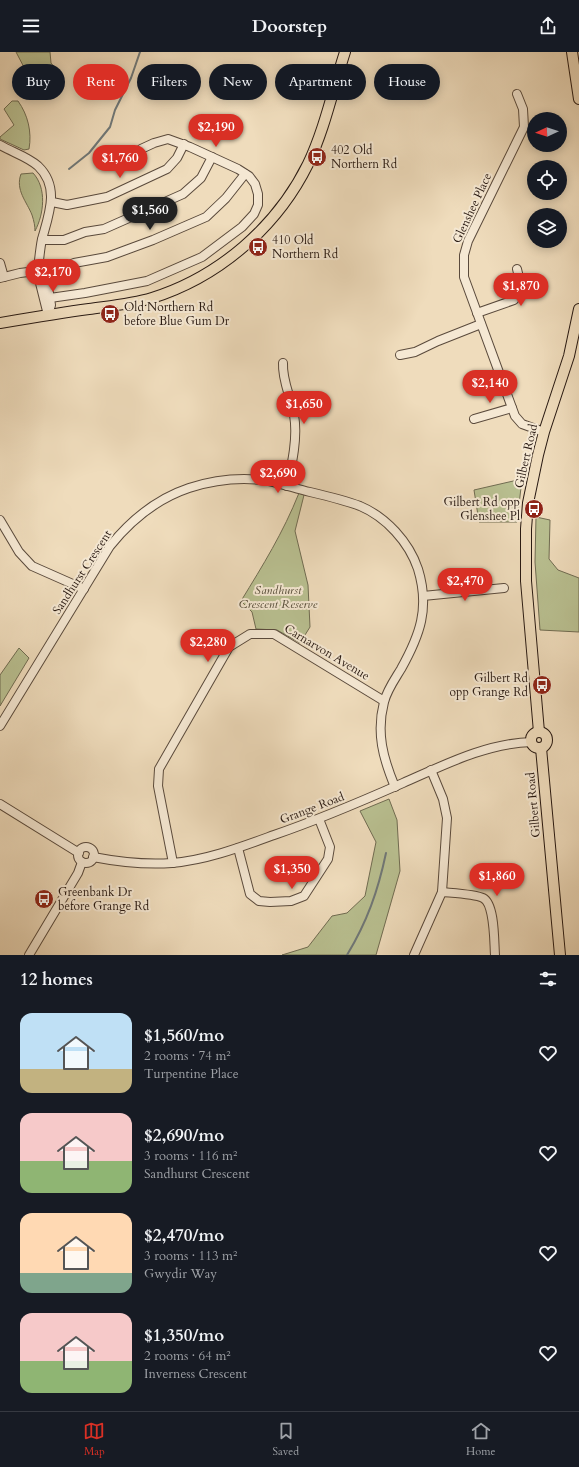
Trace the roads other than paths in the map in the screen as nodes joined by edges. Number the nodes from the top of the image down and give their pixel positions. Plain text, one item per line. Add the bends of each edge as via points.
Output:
1 (345, 52) edge
2 (572, 52) edge
3 (517, 94) dead end
4 (579, 99) edge
5 (184, 144) junction
6 (0, 145) edge
7 (141, 149) dead end
8 (212, 157) junction
9 (245, 174) junction
10 (52, 202) junction
11 (42, 240) junction
12 (0, 263) edge
13 (516, 269) dead end
14 (39, 273) junction
15 (2, 278) edge
16 (50, 298) junction
17 (579, 309) edge
18 (477, 313) junction
19 (48, 315) junction
20 (0, 323) edge
21 (481, 324) junction
22 (400, 355) dead end
23 (283, 363) dead end
24 (512, 408) junction
25 (474, 419) dead end
26 (544, 432) junction
27 (287, 486) junction
28 (0, 520) edge
29 (504, 588) dead end
30 (84, 589) junction
31 (423, 596) junction
32 (384, 701) junction
33 (0, 726) edge
34 (536, 745) junction
35 (431, 770) junction
36 (395, 787) junction
37 (0, 804) edge
38 (319, 819) junction
39 (238, 848) junction
40 (79, 853) junction
41 (93, 857) junction
42 (82, 862) junction
43 (173, 863) junction
44 (442, 892) junction
45 (29, 955) edge
46 (414, 955) edge
47 (495, 955) edge
48 (560, 955) edge

1 - 19 main road via 308,164 282,206 250,242 205,275 180,288 126,303
2 - 4 main road
3 - 18 street, Glenshee Place via 523,109 524,126 464,255 464,277
5 - 7 street via 168,139
5 - 8 street
5 - 10 street via 177,158 167,169 113,194 67,206
6 - 10 street via 39,167 50,184
8 - 9 street
8 - 11 street via 200,178 183,194 104,229 84,232 64,240
9 - 14 street via 226,198 206,217 108,257 74,263 53,272
9 - 16 street via 255,184 258,194 258,205 254,214 242,227 202,257 147,281
10 - 11 street
11 - 14 street
12 - 15 street
13 - 18 street via 519,281 514,300
14 - 15 street via 20,273
14 - 16 street
14 - 19 street
16 - 19 street
17 - 26 main road, Gilbert Road via 569,356
18 - 21 street, Glenshee Place
19 - 20 main road
21 - 22 street via 415,352
21 - 24 street, Glenshee Place
23 - 27 street via 282,372 294,416 294,453
24 - 25 street
24 - 26 street, Glenshee Place via 522,424
26 - 34 main road, Gilbert Road via 528,503 525,542 539,732 545,735 547,740 545,745
27 - 30 street, Sandhurst Crescent via 253,479 238,479 202,484 172,495 141,514 119,534
27 - 31 street, Sandhurst Crescent via 342,500 380,518 396,532 409,549 418,568
28 - 30 street via 19,552 32,566
29 - 31 street
30 - 33 street, Sandhurst Crescent
31 - 32 street, Sandhurst Crescent via 422,622 418,636
32 - 36 street, Sandhurst Crescent via 380,738 385,762
32 - 43 street, Carnarvon Avenue via 274,634 250,634 229,647 159,769 158,786
34 - 35 street, Grange Road via 498,746
34 - 48 main road, Gilbert Road
35 - 36 street, Grange Road
35 - 44 street via 443,799 447,818
36 - 38 street, Grange Road
37 - 40 street
38 - 39 street, Grange Road
38 - 39 street via 330,847 328,859 304,896 290,901 259,901 250,894
39 - 43 street, Grange Road
40 - 41 street via 82,849 88,848
40 - 42 street
41 - 42 street via 89,862
41 - 43 street, Grange Road via 134,863
42 - 45 street
44 - 46 street
44 - 47 street via 486,900 491,908

